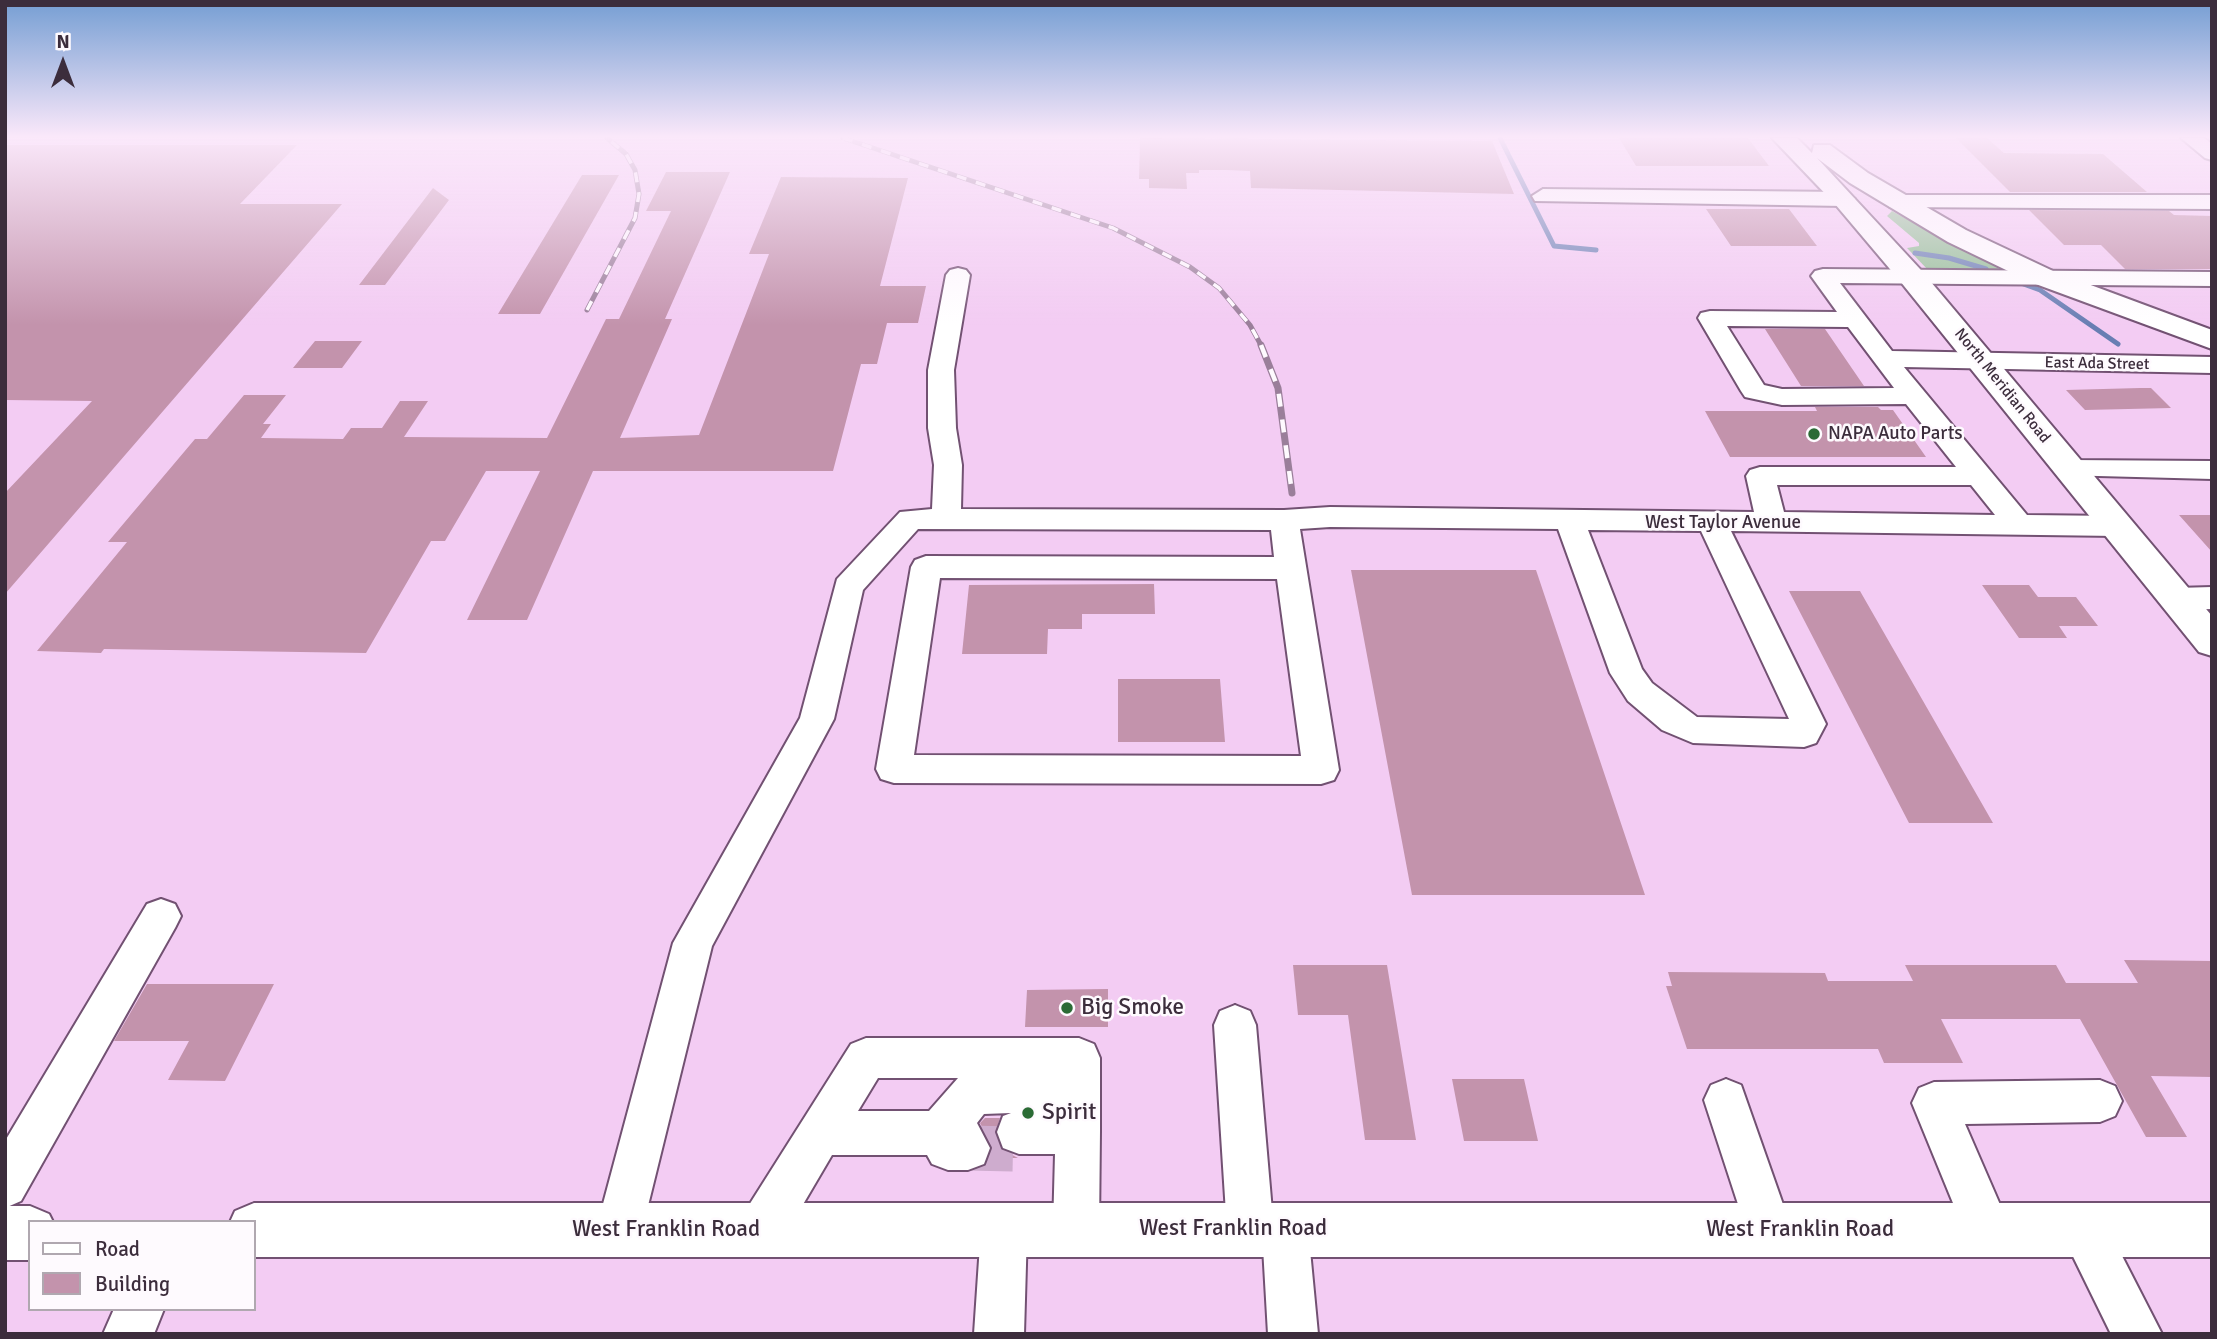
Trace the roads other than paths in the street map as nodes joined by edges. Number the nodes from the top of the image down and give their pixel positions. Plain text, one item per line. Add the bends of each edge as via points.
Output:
1 (1845, 200) edge
2 (1898, 202) joint
3 (2212, 202) edge
4 (958, 275) dead end
5 (1910, 275) junction
6 (2043, 277) junction
7 (2212, 279) edge
8 (1855, 320) junction
9 (2212, 340) edge
10 (1885, 359) junction
11 (1983, 363) junction
12 (2212, 365) edge
13 (1913, 396) junction
14 (2070, 469) junction
15 (2212, 470) edge
16 (1837, 476) junction
17 (1979, 476) junction
18 (946, 519) junction
19 (1284, 520) junction
20 (1570, 522) junction
21 (1712, 523) junction
22 (1773, 523) junction
23 (1867, 524) junction
24 (2019, 525) junction
25 (2117, 526) junction
26 (1292, 568) junction
27 (2194, 598) edge
28 (2212, 642) edge
29 (161, 916) dead end
30 (1235, 1025) dead end
31 (962, 1059) junction
32 (1726, 1100) dead end
33 (2100, 1101) dead end
34 (1043, 1117) junction
35 (958, 1131) junction
36 (821, 1133) junction
37 (5, 1185) edge
38 (1268, 1229) junction
39 (256, 1230) edge
40 (619, 1230) junction
41 (761, 1230) junction
42 (1004, 1230) junction
43 (1076, 1230) junction
44 (1769, 1230) junction
45 (1987, 1230) junction
46 (2084, 1230) junction
47 (2212, 1230) edge
48 (5, 1233) edge
49 (28, 1233) edge
50 (139, 1311) edge
51 (128, 1334) edge
52 (999, 1334) edge
53 (1293, 1334) edge
54 (2137, 1334) edge

1 - 5 main road, North Meridian Road
2 - 3 street
2 - 6 main road
4 - 18 street via 941,370 948,466
5 - 6 street
5 - 8 street via 1824,276
5 - 11 main road, North Meridian Road
6 - 7 street
6 - 9 main road
8 - 10 street
8 - 13 street via 1710,318 1754,391 1782,397
10 - 11 street, East Ada Street
10 - 13 street
11 - 12 street, East Ada Street
11 - 14 main road, North Meridian Road
13 - 17 street
14 - 15 street
14 - 25 main road, North Meridian Road
16 - 17 street
16 - 22 street via 1760,476
16 - 23 street
17 - 24 street
18 - 19 street, West Taylor Avenue
18 - 40 street, West Taylor Avenue via 910,519 848,587 817,719 693,943
19 - 20 street, West Taylor Avenue
19 - 26 street
20 - 21 street, West Taylor Avenue
20 - 21 street via 1627,673 1640,692 1674,721 1693,730 1804,733 1809,724
21 - 22 street, West Taylor Avenue
22 - 23 street, West Taylor Avenue
23 - 24 street, West Taylor Avenue
24 - 25 street, West Taylor Avenue
25 - 27 main road, North Meridian Road
26 - 26 street via 926,567 894,769 1321,770
27 - 28 main road, North Meridian Road
29 - 37 street
30 - 38 street
31 - 34 street via 1079,1059
31 - 35 street
31 - 36 street via 866,1059
32 - 44 street
33 - 45 street via 1934,1104
34 - 35 street
34 - 43 street
35 - 36 street
36 - 41 street
38 - 43 main road, West Franklin Road
38 - 44 main road, West Franklin Road
38 - 53 street
39 - 40 main road, West Franklin Road
40 - 41 main road, West Franklin Road
41 - 42 main road, West Franklin Road
42 - 43 main road, West Franklin Road
42 - 52 street
44 - 45 main road, West Franklin Road
45 - 46 main road, West Franklin Road
46 - 47 main road, West Franklin Road
46 - 54 street
48 - 49 main road
50 - 51 street

